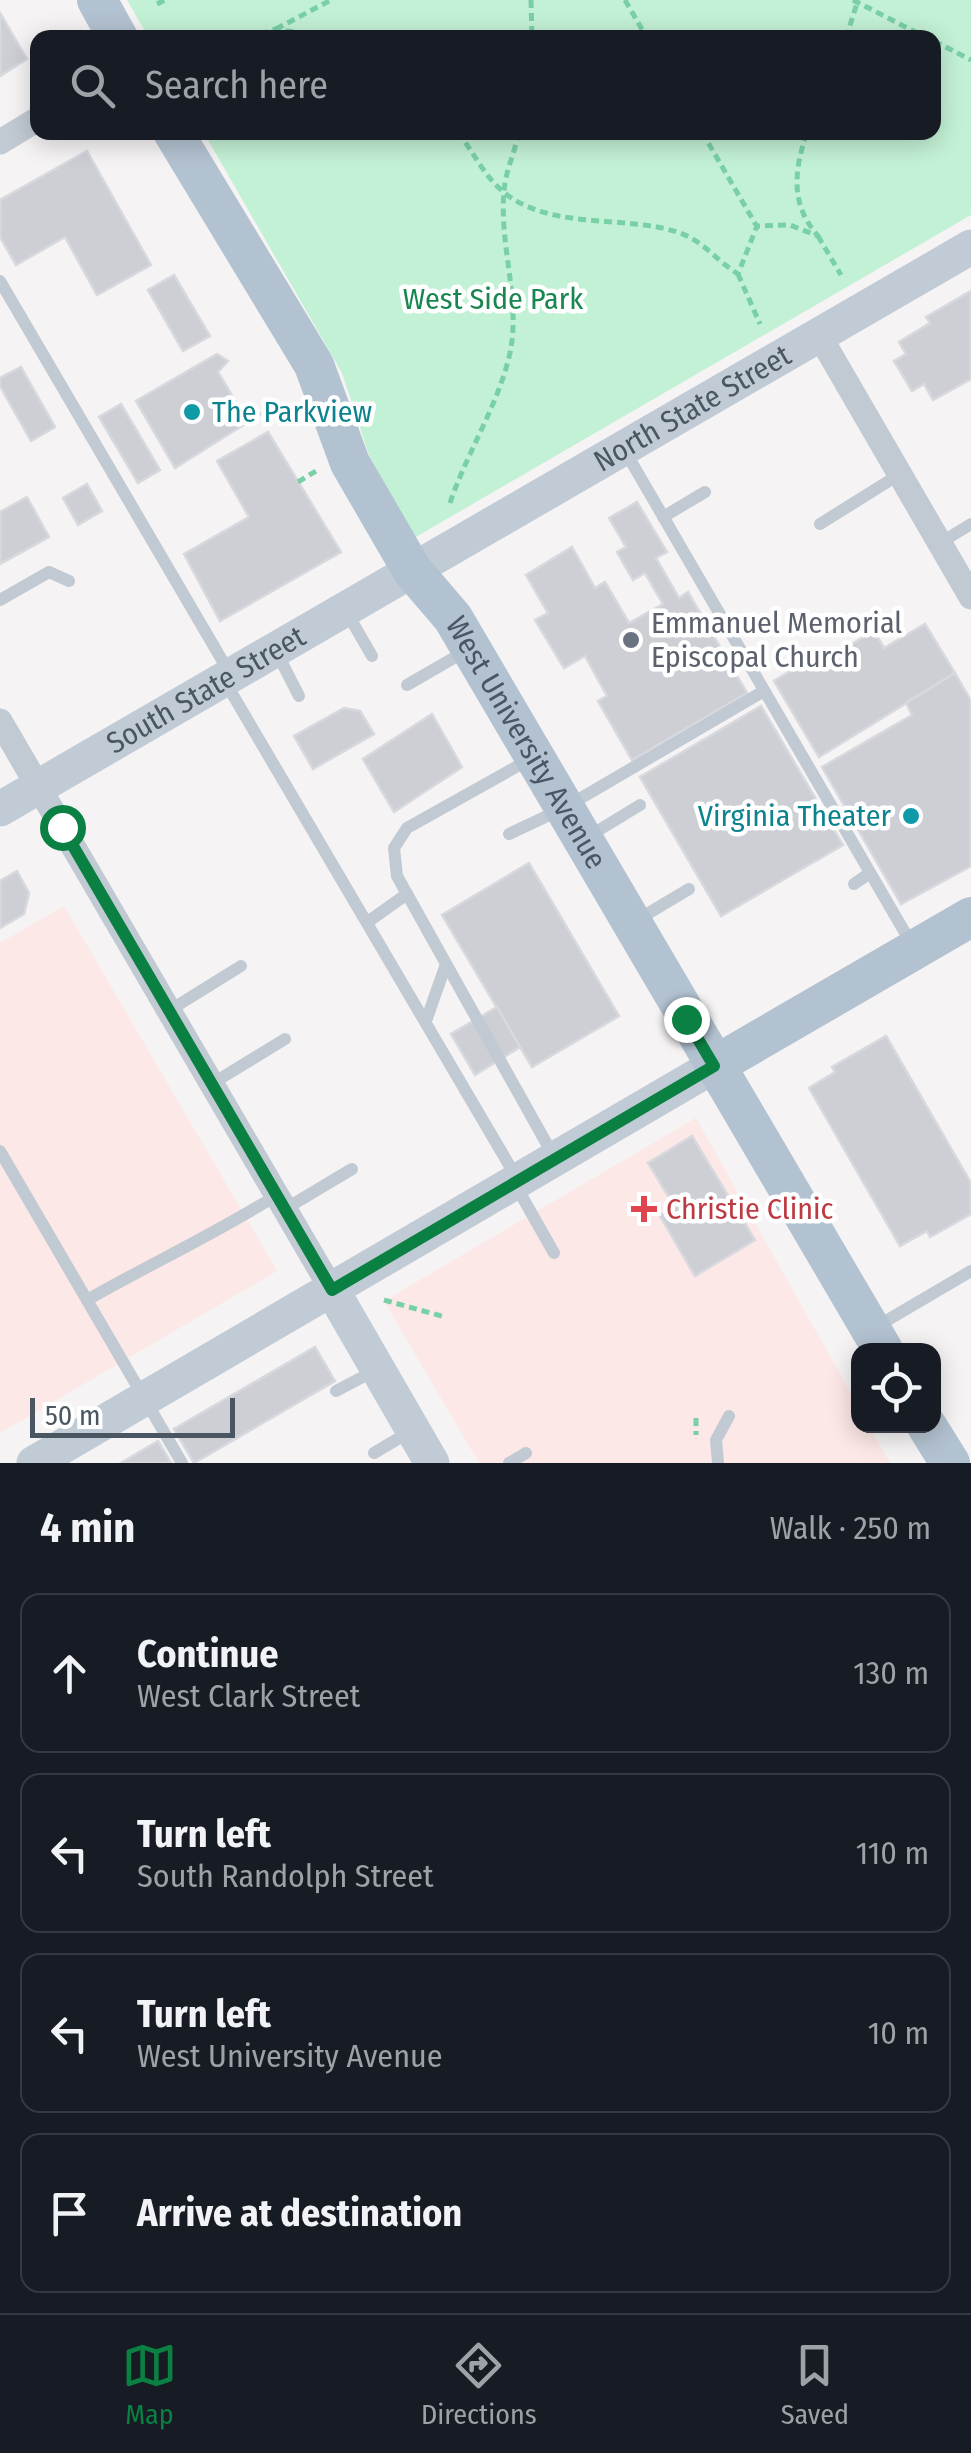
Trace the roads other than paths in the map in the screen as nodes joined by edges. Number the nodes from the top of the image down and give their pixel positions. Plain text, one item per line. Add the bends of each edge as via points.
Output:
1 (96, 0) edge
2 (113, 30) edge
3 (30, 125) edge
4 (178, 140) edge
5 (0, 142) edge
6 (971, 247) edge
7 (0, 281) edge
8 (819, 335) junction
9 (624, 448) junction
10 (900, 474) junction
11 (705, 492) dead end
12 (663, 517) junction
13 (820, 524) dead end
14 (971, 524) edge
15 (940, 543) junction
16 (412, 570) junction
17 (69, 581) dead end
18 (971, 597) edge
19 (0, 600) edge
20 (344, 609) junction
21 (275, 648) junction
22 (470, 648) junction
23 (372, 656) dead end
24 (227, 676) junction
25 (407, 685) dead end
26 (764, 691) junction
27 (300, 696) dead end
28 (0, 720) edge
29 (534, 757) junction
30 (38, 786) junction
31 (640, 805) dead end
32 (0, 809) edge
33 (573, 824) junction
34 (509, 834) dead end
35 (870, 873) junction
36 (854, 884) dead end
37 (689, 890) dead end
38 (407, 894) junction
39 (369, 921) junction
40 (631, 924) junction
41 (967, 927) edge
42 (915, 949) junction
43 (241, 966) dead end
44 (445, 967) junction
45 (170, 1010) junction
46 (426, 1021) junction
47 (285, 1039) dead end
48 (714, 1066) junction
49 (212, 1083) junction
50 (0, 1152) edge
51 (556, 1160) junction
52 (352, 1169) dead end
53 (517, 1182) junction
54 (281, 1202) junction
55 (554, 1253) dead end
56 (971, 1271) edge
57 (332, 1290) junction
58 (87, 1300) junction
59 (877, 1340) edge
60 (378, 1369) junction
61 (336, 1391) dead end
62 (145, 1399) junction
63 (729, 1416) dead end
64 (413, 1430) junction
65 (932, 1433) edge
66 (374, 1453) dead end
67 (526, 1454) dead end
68 (34, 1463) edge
69 (182, 1463) edge
70 (432, 1463) edge
71 (509, 1463) edge
72 (718, 1463) edge
73 (950, 1463) edge

1 - 2 main road
3 - 5 street
4 - 16 main road, West University Avenue via 314,365 350,463
6 - 8 main road, North State Street
7 - 24 lane
8 - 9 main road, North State Street
8 - 10 street
9 - 12 lane
9 - 16 main road, North State Street
10 - 13 lane
10 - 15 street
11 - 12 lane
12 - 26 lane
14 - 15 lane
15 - 18 street
16 - 20 main road, South State Street
16 - 22 main road, West University Avenue
17 - 19 lane via 50,572
20 - 21 main road, South State Street
20 - 23 lane
21 - 24 main road, South State Street
21 - 27 lane
22 - 25 lane
22 - 29 main road, West University Avenue
24 - 30 main road, South State Street
24 - 39 lane
26 - 33 lane
26 - 35 lane
28 - 30 street
29 - 33 main road, West University Avenue
29 - 38 lane via 408,828 394,848
30 - 32 main road, South State Street
30 - 45 street
31 - 33 lane
33 - 34 lane
33 - 40 main road, West University Avenue
35 - 36 lane
35 - 42 lane
37 - 40 lane
38 - 39 lane
38 - 44 lane
39 - 46 lane
40 - 48 main road, West University Avenue
41 - 42 main road
42 - 48 main road
43 - 45 lane
44 - 46 lane
44 - 51 lane
45 - 49 street
46 - 53 lane
47 - 49 lane
48 - 51 main road
48 - 59 main road, West University Avenue
49 - 54 street
50 - 58 lane
51 - 53 main road
52 - 54 lane
53 - 55 lane
53 - 57 main road
54 - 57 street
54 - 58 lane
56 - 59 lane
57 - 60 main road
57 - 62 main road
58 - 62 lane
60 - 61 lane
60 - 64 main road
62 - 68 main road
62 - 69 lane
63 - 72 lane via 716,1440
64 - 66 lane
64 - 70 main road
65 - 73 main road
67 - 71 lane

